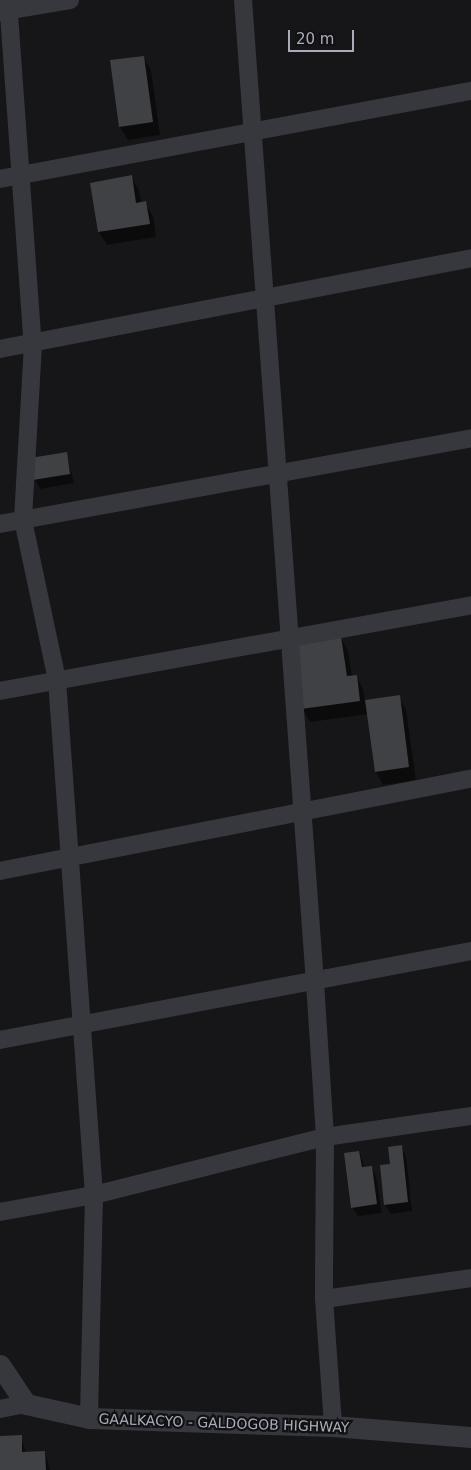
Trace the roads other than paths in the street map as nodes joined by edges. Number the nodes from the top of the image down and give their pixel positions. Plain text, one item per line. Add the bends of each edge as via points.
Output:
1 (70, 0) edge
2 (243, 0) edge
3 (5, 8) edge
4 (471, 91) edge
5 (253, 134) junction
6 (20, 176) junction
7 (0, 179) edge
8 (471, 258) edge
9 (265, 300) junction
10 (33, 344) junction
11 (0, 349) edge
12 (471, 438) edge
13 (278, 474) junction
14 (23, 520) junction
15 (0, 524) edge
16 (471, 604) edge
17 (290, 639) junction
18 (57, 680) junction
19 (0, 691) edge
20 (471, 779) edge
21 (303, 814) junction
22 (69, 858) junction
23 (0, 871) edge
24 (471, 951) edge
25 (316, 982) junction
26 (82, 1025) junction
27 (0, 1040) edge
28 (471, 1116) edge
29 (325, 1137) junction
30 (94, 1195) junction
31 (0, 1212) edge
32 (471, 1278) edge
33 (324, 1299) junction
34 (0, 1365) edge
35 (26, 1404) junction
36 (0, 1410) edge
37 (89, 1418) junction
38 (333, 1426) junction
39 (471, 1437) edge

1 - 3 street
2 - 5 street
3 - 6 street
4 - 5 street
5 - 6 street
5 - 9 street
6 - 7 street
6 - 10 street
8 - 9 street
9 - 10 street
9 - 13 street
10 - 11 street
10 - 14 street
12 - 13 street
13 - 14 street
13 - 17 street
14 - 15 street
14 - 18 street
16 - 17 street
17 - 18 street
17 - 21 street
18 - 19 street
18 - 22 street
20 - 21 street
21 - 22 street
21 - 25 street
22 - 23 street
22 - 26 street
24 - 25 street
25 - 26 street
25 - 29 street
26 - 27 street
26 - 30 street
28 - 29 street
29 - 30 street
29 - 33 street
30 - 31 street
30 - 37 street
32 - 33 street
33 - 38 street
34 - 35 street
35 - 36 street
35 - 37 street, GAALKACYO - GALDOGOB HIGHWAY
37 - 38 street, GAALKACYO - GALDOGOB HIGHWAY
38 - 39 street, GAALKACYO - GALDOGOB HIGHWAY

